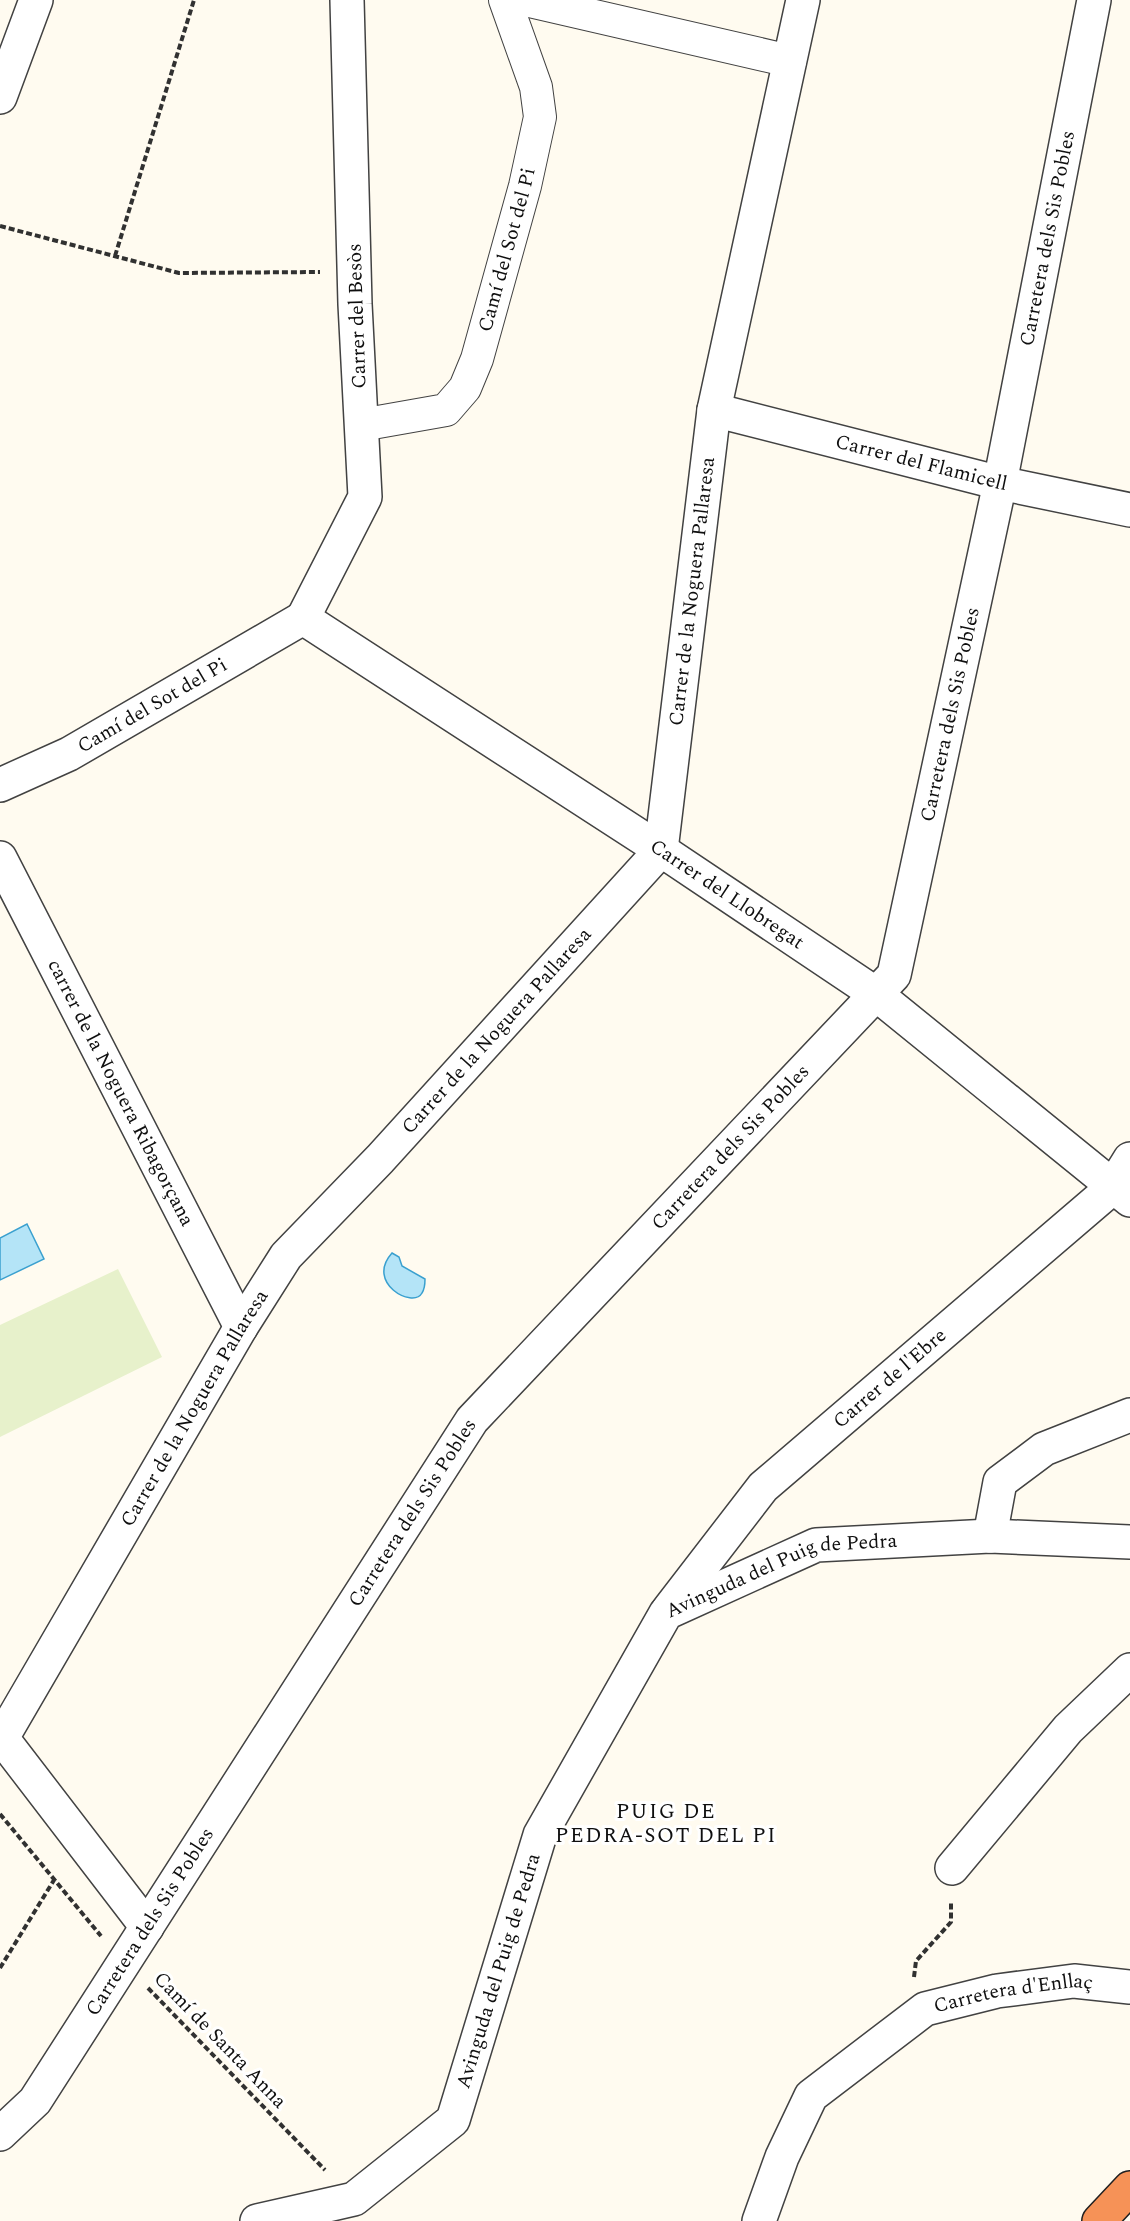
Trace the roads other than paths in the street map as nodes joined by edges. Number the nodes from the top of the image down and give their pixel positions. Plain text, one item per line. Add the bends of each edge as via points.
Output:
1 (36, 0) edge
2 (347, 0) edge
3 (505, 0) edge
4 (525, 0) edge
5 (803, 0) edge
6 (1094, 0) edge
7 (790, 60) junction
8 (0, 97) edge
9 (714, 410) junction
10 (361, 425) junction
11 (1000, 483) junction
12 (1130, 510) edge
13 (303, 618) junction
14 (0, 785) edge
15 (661, 850) junction
16 (0, 858) edge
17 (876, 994) junction
18 (1130, 1159) edge
19 (1121, 1194) edge
20 (241, 1327) junction
21 (1130, 1415) edge
22 (990, 1536) junction
23 (1116, 1542) edge
24 (1130, 1568) edge
25 (666, 1613) junction
26 (1130, 1671) edge
27 (952, 1868) road end
28 (147, 1927) junction
29 (1130, 1987) edge
30 (0, 2134) edge
31 (1130, 2188) edge
32 (257, 2221) edge
33 (759, 2221) edge
34 (1099, 2221) edge

1 - 8 street
2 - 10 street, Carrer del Besòs
3 - 10 street, Camí del Sot del Pi via 536,87 540,117 477,359 465,388 446,410
4 - 7 street
5 - 7 street, Carrer de la Noguera Pallaresa
6 - 11 street, Carretera dels Sis Pobles
7 - 9 street, Carrer de la Noguera Pallaresa
9 - 11 street, Carrer del Flamicell
9 - 15 street, Carrer de la Noguera Pallaresa
10 - 13 street, Carrer del Besòs via 365,497
11 - 12 street, Carrer del Flamicell
11 - 17 street, Carretera dels Sis Pobles via 894,975
13 - 14 street, Camí del Sot del Pi via 69,754
13 - 15 street, Carrer del Llobregat
15 - 17 street, Carrer del Llobregat
15 - 20 street, Carrer de la Noguera Pallaresa via 380,1159 286,1256
16 - 20 street, carrer de la Noguera Ribagorçana
17 - 19 street, Carrer del Llobregat
17 - 28 street, Carretera dels Sis Pobles via 472,1420
18 - 19 street, Carrer de l'Ebre
19 - 25 street, Carrer de l'Ebre via 763,1487
20 - 28 street, Carrer de la Noguera Pallaresa via 2,1738
21 - 22 street via 1044,1449 1000,1482
22 - 23 street, Avinguda del Puig de Pedra
22 - 25 street, Avinguda del Puig de Pedra via 816,1545
23 - 24 street, Avinguda del Puig de Pedra
25 - 32 street, Avinguda del Puig de Pedra via 540,1835 453,2120 354,2199
26 - 27 street via 1068,1729
28 - 30 street, Carretera dels Sis Pobles via 36,2101
29 - 33 street, Carretera d'Enllaç via 1074,1981 997,1991 925,2009 811,2096 782,2157
31 - 34 highway

